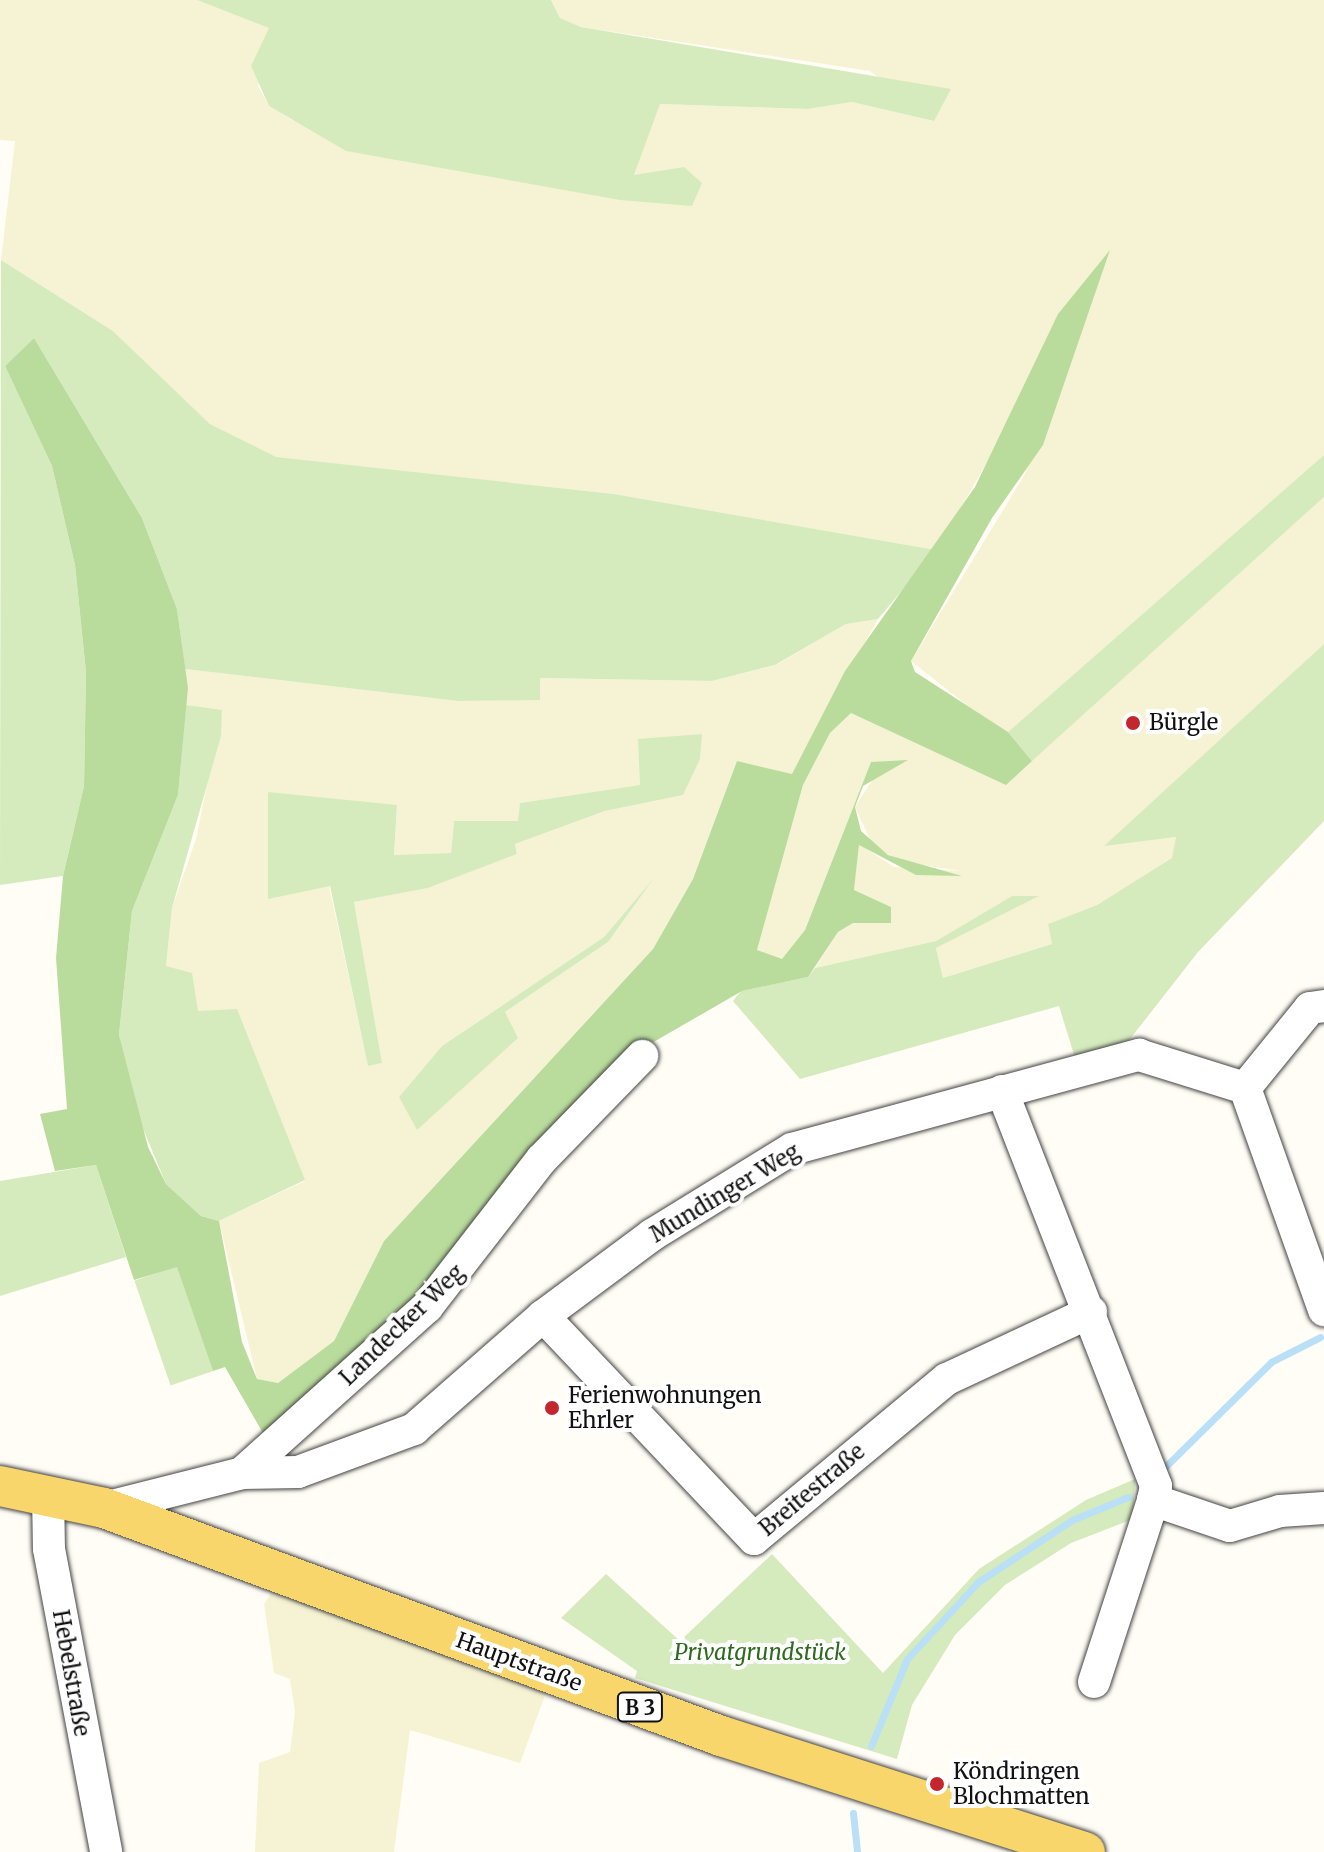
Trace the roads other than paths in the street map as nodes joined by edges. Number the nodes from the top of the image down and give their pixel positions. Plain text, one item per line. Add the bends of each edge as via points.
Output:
1 (1324, 1006) edge
2 (642, 1056) dead end
3 (1245, 1088) junction
4 (1002, 1091) junction
5 (1324, 1310) edge
6 (1091, 1312) junction
7 (543, 1316) junction
8 (242, 1473) junction
9 (0, 1486) edge
10 (48, 1493) junction
11 (1153, 1500) junction
12 (104, 1508) junction
13 (1324, 1508) edge
14 (1094, 1682) dead end
15 (106, 1852) edge
16 (1085, 1852) edge

1 - 3 street via 1310,1008
2 - 8 street, Landecker Weg via 542,1159 427,1307
3 - 4 street, Mundinger Weg via 1139,1055
3 - 5 street
4 - 6 street
4 - 7 street, Mundinger Weg via 792,1149 652,1235
6 - 7 street, Breitestraße via 947,1379 754,1539
6 - 11 street via 1156,1486
7 - 8 street, Mundinger Weg via 414,1429 298,1472
8 - 12 street, Landecker Weg
9 - 10 main road, Hauptstraße / B 3
10 - 12 main road, Hauptstraße / B 3
10 - 15 street, Hebelstraße via 49,1549
11 - 13 street via 1230,1526 1267,1521 1280,1511
11 - 14 street
12 - 16 main road, Hauptstraße / B 3 via 721,1736

